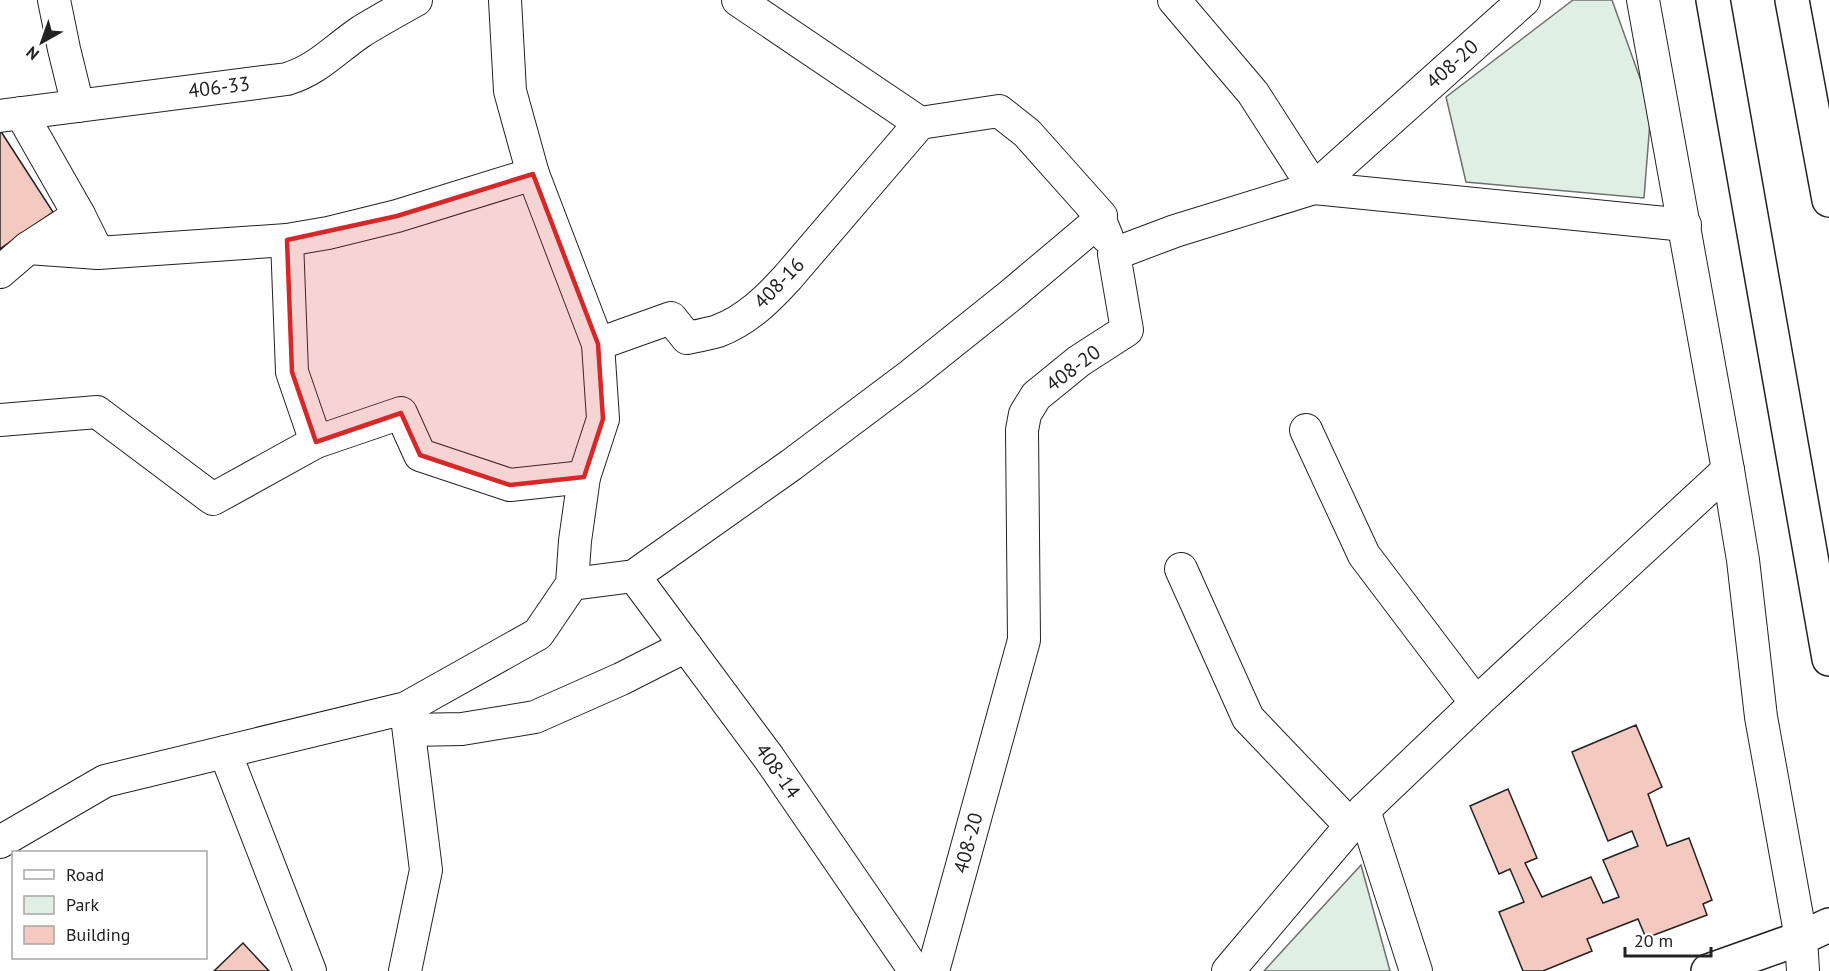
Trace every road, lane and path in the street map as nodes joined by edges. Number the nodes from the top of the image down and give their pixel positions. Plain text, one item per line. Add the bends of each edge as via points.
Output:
1 (54, 0) edge
2 (416, 0) edge
3 (505, 0) edge
4 (738, 0) edge
5 (1174, 0) edge
6 (1524, 0) edge
7 (1643, 0) edge
8 (1713, 0) edge
9 (1792, 0) edge
10 (78, 106) junction
11 (10, 114) edge
12 (920, 123) junction
13 (534, 174) junction
14 (1314, 188) junction
15 (1829, 200) edge
16 (79, 214) junction
17 (1100, 220) junction
18 (1684, 225) junction
19 (287, 240) junction
20 (28, 248) junction
21 (98, 252) junction
22 (1114, 254) junction
23 (0, 272) edge
24 (598, 344) junction
25 (0, 420) edge
26 (1306, 430) dead end
27 (316, 442) junction
28 (1728, 470) junction
29 (585, 477) junction
30 (1181, 569) dead end
31 (634, 576) junction
32 (572, 584) junction
33 (686, 646) junction
34 (1829, 659) edge
35 (1476, 703) junction
36 (407, 719) junction
37 (225, 752) junction
38 (1357, 818) junction
39 (0, 842) edge
40 (1815, 932) edge
41 (310, 971) edge
42 (405, 971) edge
43 (915, 971) edge
44 (933, 971) edge
45 (1228, 971) edge
46 (1416, 971) edge
47 (1708, 971) edge
48 (1803, 971) edge

1 - 10 street
2 - 10 street, 406-33 via 361,32 317,66 287,79
3 - 13 street via 510,91
4 - 12 street
5 - 14 street via 1253,93
6 - 14 street, 408-20
7 - 18 street
8 - 34 main road
9 - 15 main road
10 - 11 street, 406-33
11 - 16 street
12 - 17 street via 999,111 1027,133 1101,216
12 - 24 street, 408-16 via 788,277 753,310 718,331 687,338 671,318
13 - 19 street via 397,216
13 - 24 street
14 - 18 street
14 - 22 street, 408-20
16 - 20 street
16 - 21 street
17 - 22 street
17 - 31 street via 911,375
18 - 28 street
19 - 21 street
19 - 27 street via 292,372
20 - 21 street
20 - 23 street
22 - 44 street, 408-20 via 1127,330 1079,361 1036,396 1025,414 1024,640
24 - 29 street via 603,419
25 - 27 street via 98,412 213,499
26 - 35 street via 1364,555
27 - 29 street via 401,413 420,455 510,485
28 - 35 street
28 - 40 street via 1761,717
29 - 32 street
30 - 38 street via 1248,718
31 - 32 street
31 - 33 street, 408-14
32 - 36 street via 538,634
33 - 36 street via 535,717 462,729
33 - 43 street, 408-14 via 769,758
35 - 38 street
36 - 37 street
36 - 42 street via 426,870
37 - 39 street via 105,781
37 - 41 street
38 - 45 street
38 - 46 street
40 - 47 main road
40 - 48 street

